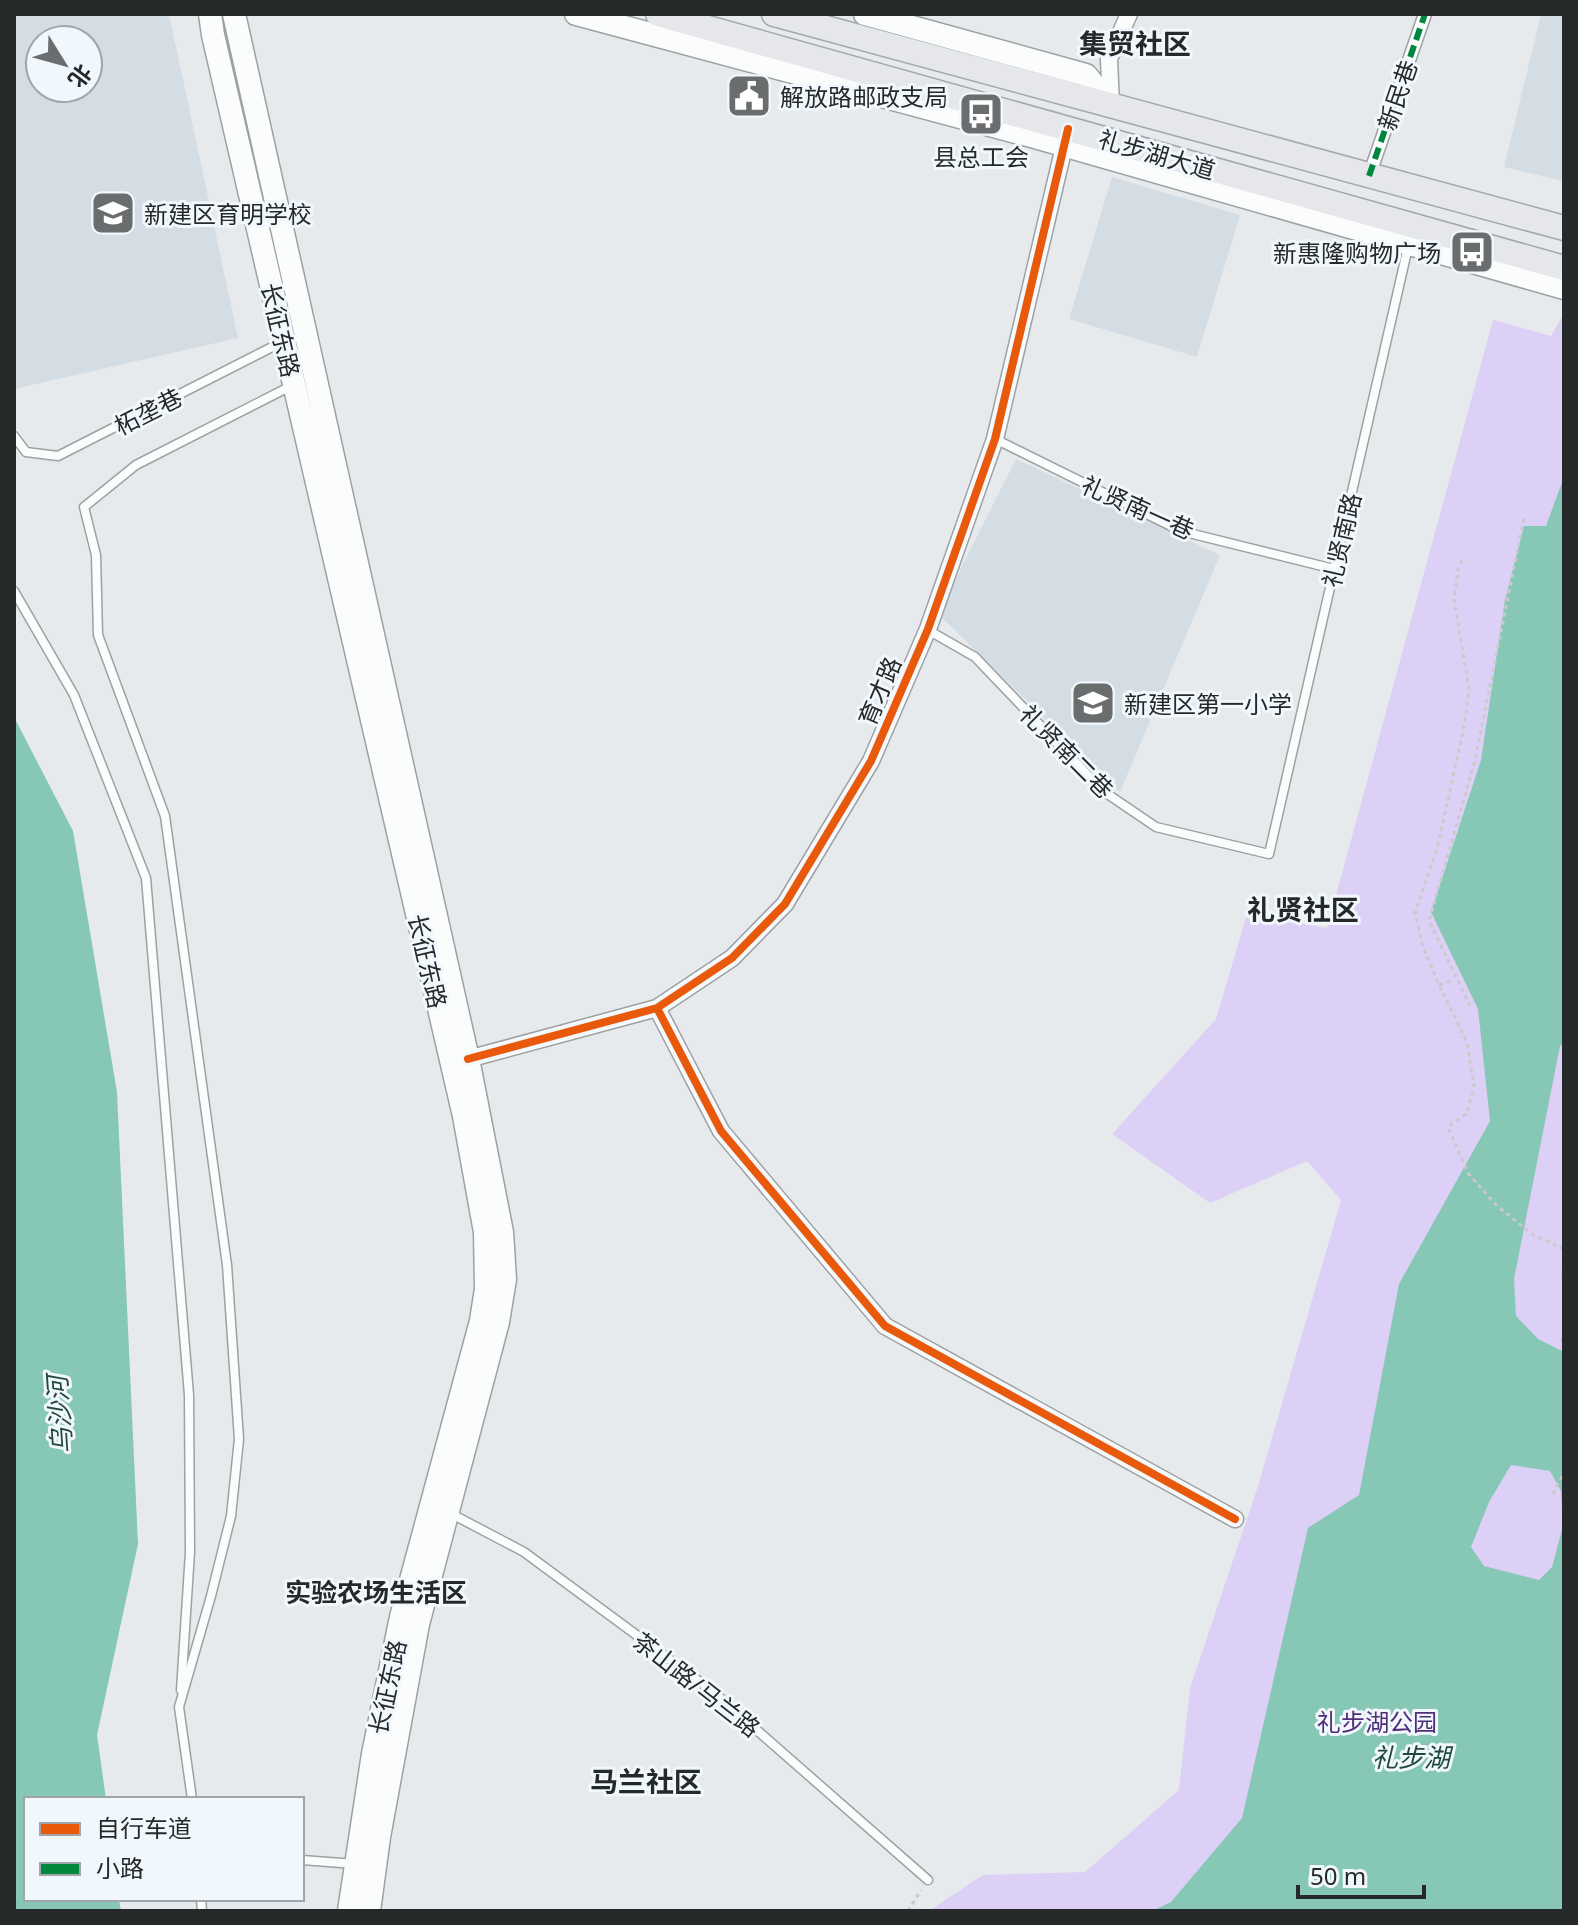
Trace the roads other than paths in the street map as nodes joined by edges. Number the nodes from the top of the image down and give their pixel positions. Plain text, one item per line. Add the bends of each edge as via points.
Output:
1 (210, 14) edge
2 (234, 14) edge
3 (576, 14) edge
4 (658, 14) edge
5 (774, 14) edge
6 (865, 14) edge
7 (1129, 14) edge
8 (1425, 14) edge
9 (1111, 106) junction
10 (1066, 137) junction
11 (1369, 176) junction
12 (1564, 228) edge
13 (1411, 235) junction
14 (1564, 268) edge
15 (1564, 288) edge
16 (284, 341) junction
17 (294, 384) junction
18 (14, 436) edge
19 (995, 439) junction
20 (1334, 569) junction
21 (14, 591) edge
22 (928, 629) junction
23 (1269, 854) joint
24 (657, 1008) junction
25 (468, 1059) junction
26 (448, 1512) junction
27 (1235, 1519) dead end
28 (179, 1707) junction
29 (192, 1797) edge
30 (304, 1860) edge
31 (356, 1864) junction
32 (928, 1880) road end
33 (349, 1911) edge
34 (369, 1911) edge

1 - 16 main road, 长征东路
2 - 25 main road, 长征东路
3 - 10 main road
4 - 10 main road, 礼步湖大道
5 - 9 main road, 礼步湖大道
6 - 9 main road via 1086,75
7 - 9 street via 1109,59
8 - 11 street, 新民巷
9 - 11 main road, 礼步湖大道
10 - 13 main road, 礼步湖大道
10 - 19 street, 育才路
11 - 12 main road, 礼步湖大道
13 - 14 main road, 礼步湖大道
13 - 15 main road
13 - 20 lane, 礼贤南路
16 - 17 main road, 长征东路
16 - 18 lane, 柘垄巷 via 58,456 26,452
17 - 28 lane via 136,465 84,507 96,555 98,635 165,816 227,1265 239,1439 231,1516
17 - 31 main road, 长征东路 via 464,1116 485,1232 481,1321 401,1617
19 - 20 lane, 礼贤南一巷 via 1181,531
19 - 22 street, 育才路
20 - 23 lane, 礼贤南路
21 - 28 lane via 74,695 146,878 189,1395 190,1552
22 - 23 lane, 礼贤南二巷 via 975,657 1103,791 1156,827
22 - 24 street, 育才路 via 871,761 785,904 732,958
24 - 25 street, 育才路
24 - 27 street via 721,1131 885,1326
25 - 26 main road, 长征东路 via 502,1232 505,1279
26 - 32 lane, 茶山路/马兰路 via 524,1552 711,1690
26 - 34 main road, 长征东路 via 418,1624
28 - 29 lane
30 - 31 lane
31 - 33 main road, 长征东路

